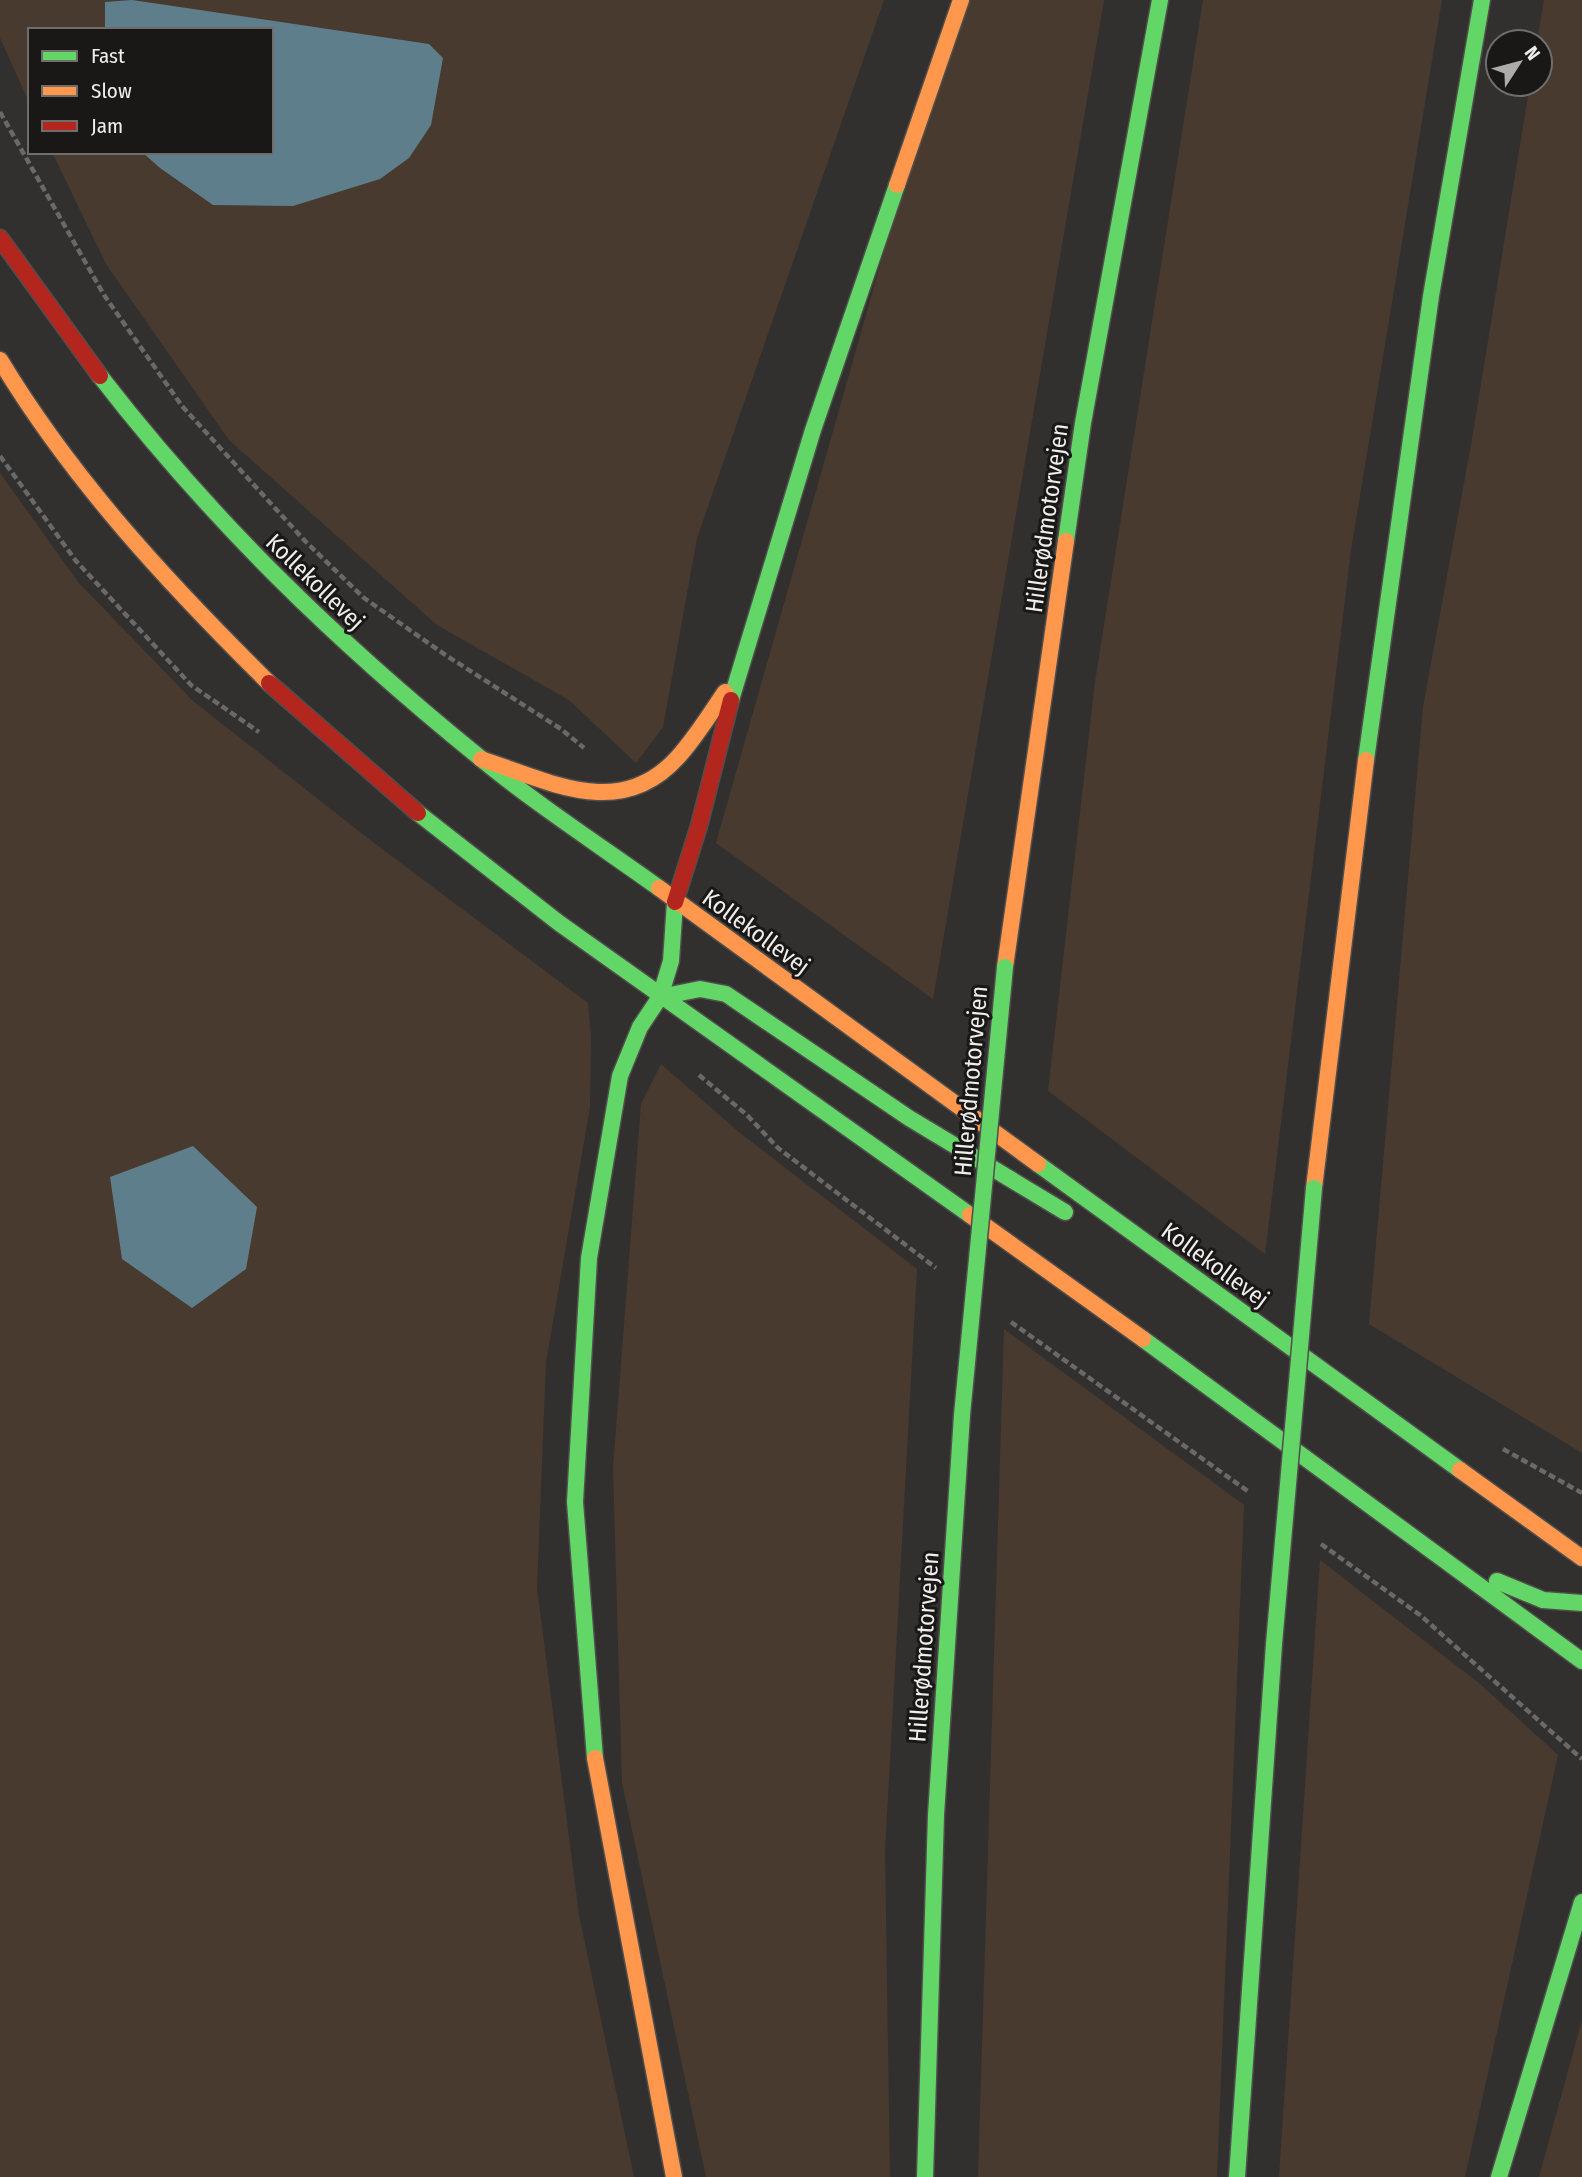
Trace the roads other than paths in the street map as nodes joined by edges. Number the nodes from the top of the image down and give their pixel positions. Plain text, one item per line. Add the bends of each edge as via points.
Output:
1 (961, 0) edge
2 (1160, 0) edge
3 (1482, 0) edge
4 (0, 238) edge
5 (0, 360) edge
6 (738, 673) junction
7 (481, 759) junction
8 (675, 902) junction
9 (660, 998) junction
10 (1084, 1224) dead end
11 (1131, 1251) dead end
12 (1270, 1334) junction
13 (1444, 1556) junction
14 (1582, 1558) edge
15 (1582, 1603) edge
16 (1582, 1661) edge
17 (1582, 1902) edge
18 (674, 2177) edge
19 (925, 2177) edge
20 (1237, 2177) edge
21 (1499, 2177) edge

1 - 6 main road via 813,430
2 - 19 main road, Hillerødmotorvejen, bridge via 1083,423 1005,967 962,1415 936,1815
3 - 20 main road, bridge via 1454,146 1377,655 1314,1188 1274,1644
4 - 7 main road, Kollekollevej via 119,398 237,539 329,629
5 - 9 main road via 73,468 139,549 262,678 428,822
6 - 7 main road via 669,767 622,792 585,790
6 - 8 main road
7 - 8 main road, Kollekollevej
8 - 9 main road via 671,961
8 - 12 main road, Kollekollevej
9 - 10 main road via 700,989 726,994 909,1118
9 - 13 main road
9 - 18 main road via 640,1027 620,1076 589,1258 575,1502 594,1754
11 - 12 main road
12 - 14 main road, Kollekollevej
13 - 15 main road via 1533,1596
13 - 16 main road
17 - 21 main road

